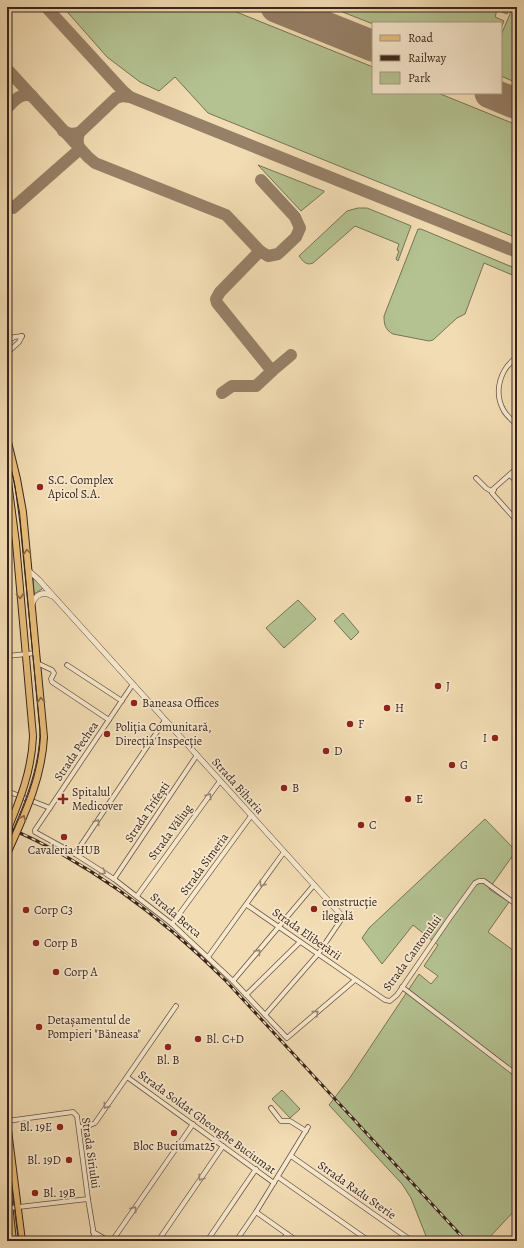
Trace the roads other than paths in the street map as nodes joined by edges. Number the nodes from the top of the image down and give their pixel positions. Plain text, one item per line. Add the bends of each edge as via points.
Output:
1 (7, 342) edge
2 (7, 353) edge
3 (517, 357) edge
4 (517, 425) edge
5 (7, 438) edge
6 (517, 468) edge
7 (7, 474) edge
8 (510, 474) junction
9 (476, 478) dead end
10 (517, 482) edge
11 (494, 490) junction
12 (517, 520) edge
13 (29, 571) junction
14 (55, 597) junction
15 (32, 604) junction
16 (36, 653) junction
17 (26, 654) junction
18 (7, 656) edge
19 (37, 663) junction
20 (67, 664) dead end
21 (133, 684) junction
22 (122, 701) junction
23 (109, 720) junction
24 (165, 720) junction
25 (197, 755) junction
26 (220, 781) junction
27 (7, 791) edge
28 (50, 808) junction
29 (251, 816) junction
30 (35, 830) joint
31 (7, 831) edge
32 (284, 852) junction
33 (7, 854) edge
34 (75, 854) junction
35 (114, 879) junction
36 (314, 885) junction
37 (137, 896) junction
38 (247, 905) junction
39 (517, 905) edge
40 (343, 918) joint
41 (172, 924) junction
42 (279, 928) junction
43 (300, 942) junction
44 (318, 954) junction
45 (208, 957) junction
46 (355, 980) junction
47 (233, 981) junction
48 (402, 987) junction
49 (246, 995) junction
50 (176, 1006) dead end
51 (265, 1015) junction
52 (517, 1075) edge
53 (128, 1077) junction
54 (271, 1108) dead end
55 (7, 1122) edge
56 (193, 1124) junction
57 (79, 1127) junction
58 (223, 1146) junction
59 (291, 1156) junction
60 (256, 1169) junction
61 (278, 1177) junction
62 (274, 1183) junction
63 (7, 1186) edge
64 (88, 1199) junction
65 (18, 1207) junction
66 (10, 1208) junction
67 (256, 1212) junction
68 (93, 1232) junction
69 (287, 1234) junction
70 (14, 1241) edge
71 (22, 1241) edge
72 (94, 1241) edge
73 (110, 1241) edge
74 (158, 1241) edge
75 (207, 1241) edge
76 (236, 1241) edge
77 (282, 1241) edge
78 (297, 1241) edge
79 (369, 1241) edge
80 (412, 1241) edge

1 - 2 street via 14,336 22,336
3 - 4 street via 503,372 499,392 504,411
13 -> 5 main road via 23,512
6 - 8 street
7 -> 17 main road
8 - 10 street
8 - 11 street
9 - 11 street via 489,490
11 - 12 street via 492,493
13 - 14 street, Strada Biharia
13 - 15 main road
14 - 15 street via 42,593 35,597
14 - 21 street, Strada Biharia
15 - 16 main road
16 - 17 street
16 - 19 main road
17 - 18 street
17 - 31 main road, bridge via 34,736 27,777
19 - 23 street via 52,670 52,682
33 -> 19 main road, bridge via 35,788 41,765 44,737
20 - 22 street
21 - 22 street, Strada Pechea
21 - 24 street, Strada Biharia
22 - 23 street, Strada Pechea
23 - 28 street, Strada Pechea
24 - 25 street, Strada Biharia
34 -> 24 street
25 - 26 street, Strada Biharia
25 - 35 street, Strada Trifești
26 - 29 street, Strada Biharia
37 -> 26 street, Strada Văliug
27 - 28 street
28 - 30 street, Strada Pechea
29 - 32 street, Strada Biharia
29 - 41 street, Strada Simeria
30 - 34 street, Strada Berca
32 - 36 street, Strada Biharia
32 -> 38 street
34 -> 35 street, Strada Berca
35 - 37 street, Strada Berca
36 - 40 street, Strada Biharia
36 - 42 street
37 - 41 street, Strada Berca
38 - 42 street, Strada Eliberării
38 - 45 street
39 - 48 street, Strada Cantonului via 484,881 476,883
40 - 44 street
41 - 45 street, Strada Berca
42 - 43 street, Strada Eliberării
47 -> 42 street
43 - 44 street, Strada Eliberării
43 - 49 street
44 - 46 street, Strada Eliberării
44 - 51 street
45 - 47 street, Strada Berca
46 - 48 street, Strada Cantonului via 390,1001
51 -> 46 street, Strada Berca via 287,1038
47 - 49 street, Strada Berca
48 - 52 street
49 - 51 street, Strada Berca
50 - 53 street
53 - 56 street, Strada Soldat Gheorghe Buciumat
53 -> 57 street via 95,1123
54 - 59 street via 281,1121 290,1121 307,1129
55 - 57 street, Strada Siriului via 73,1112 77,1116
55 - 65 main road
56 - 58 street, Strada Soldat Gheorghe Buciumat
73 -> 56 street
57 - 64 street, Strada Siriului
58 - 60 street, Strada Soldat Gheorghe Buciumat
58 -> 74 street
59 - 61 street
59 - 80 street, Strada Radu Sterie
60 - 62 street, Strada Soldat Gheorghe Buciumat
60 - 75 street
61 - 62 street
61 - 79 street
62 - 67 street
63 - 66 main road
64 - 65 street
64 - 68 street, Strada Siriului
65 - 66 street
65 - 71 main road
66 - 70 main road
67 - 69 street
67 - 76 street
68 - 72 street, Strada Siriului
68 - 73 street
69 - 77 street
69 - 78 street

